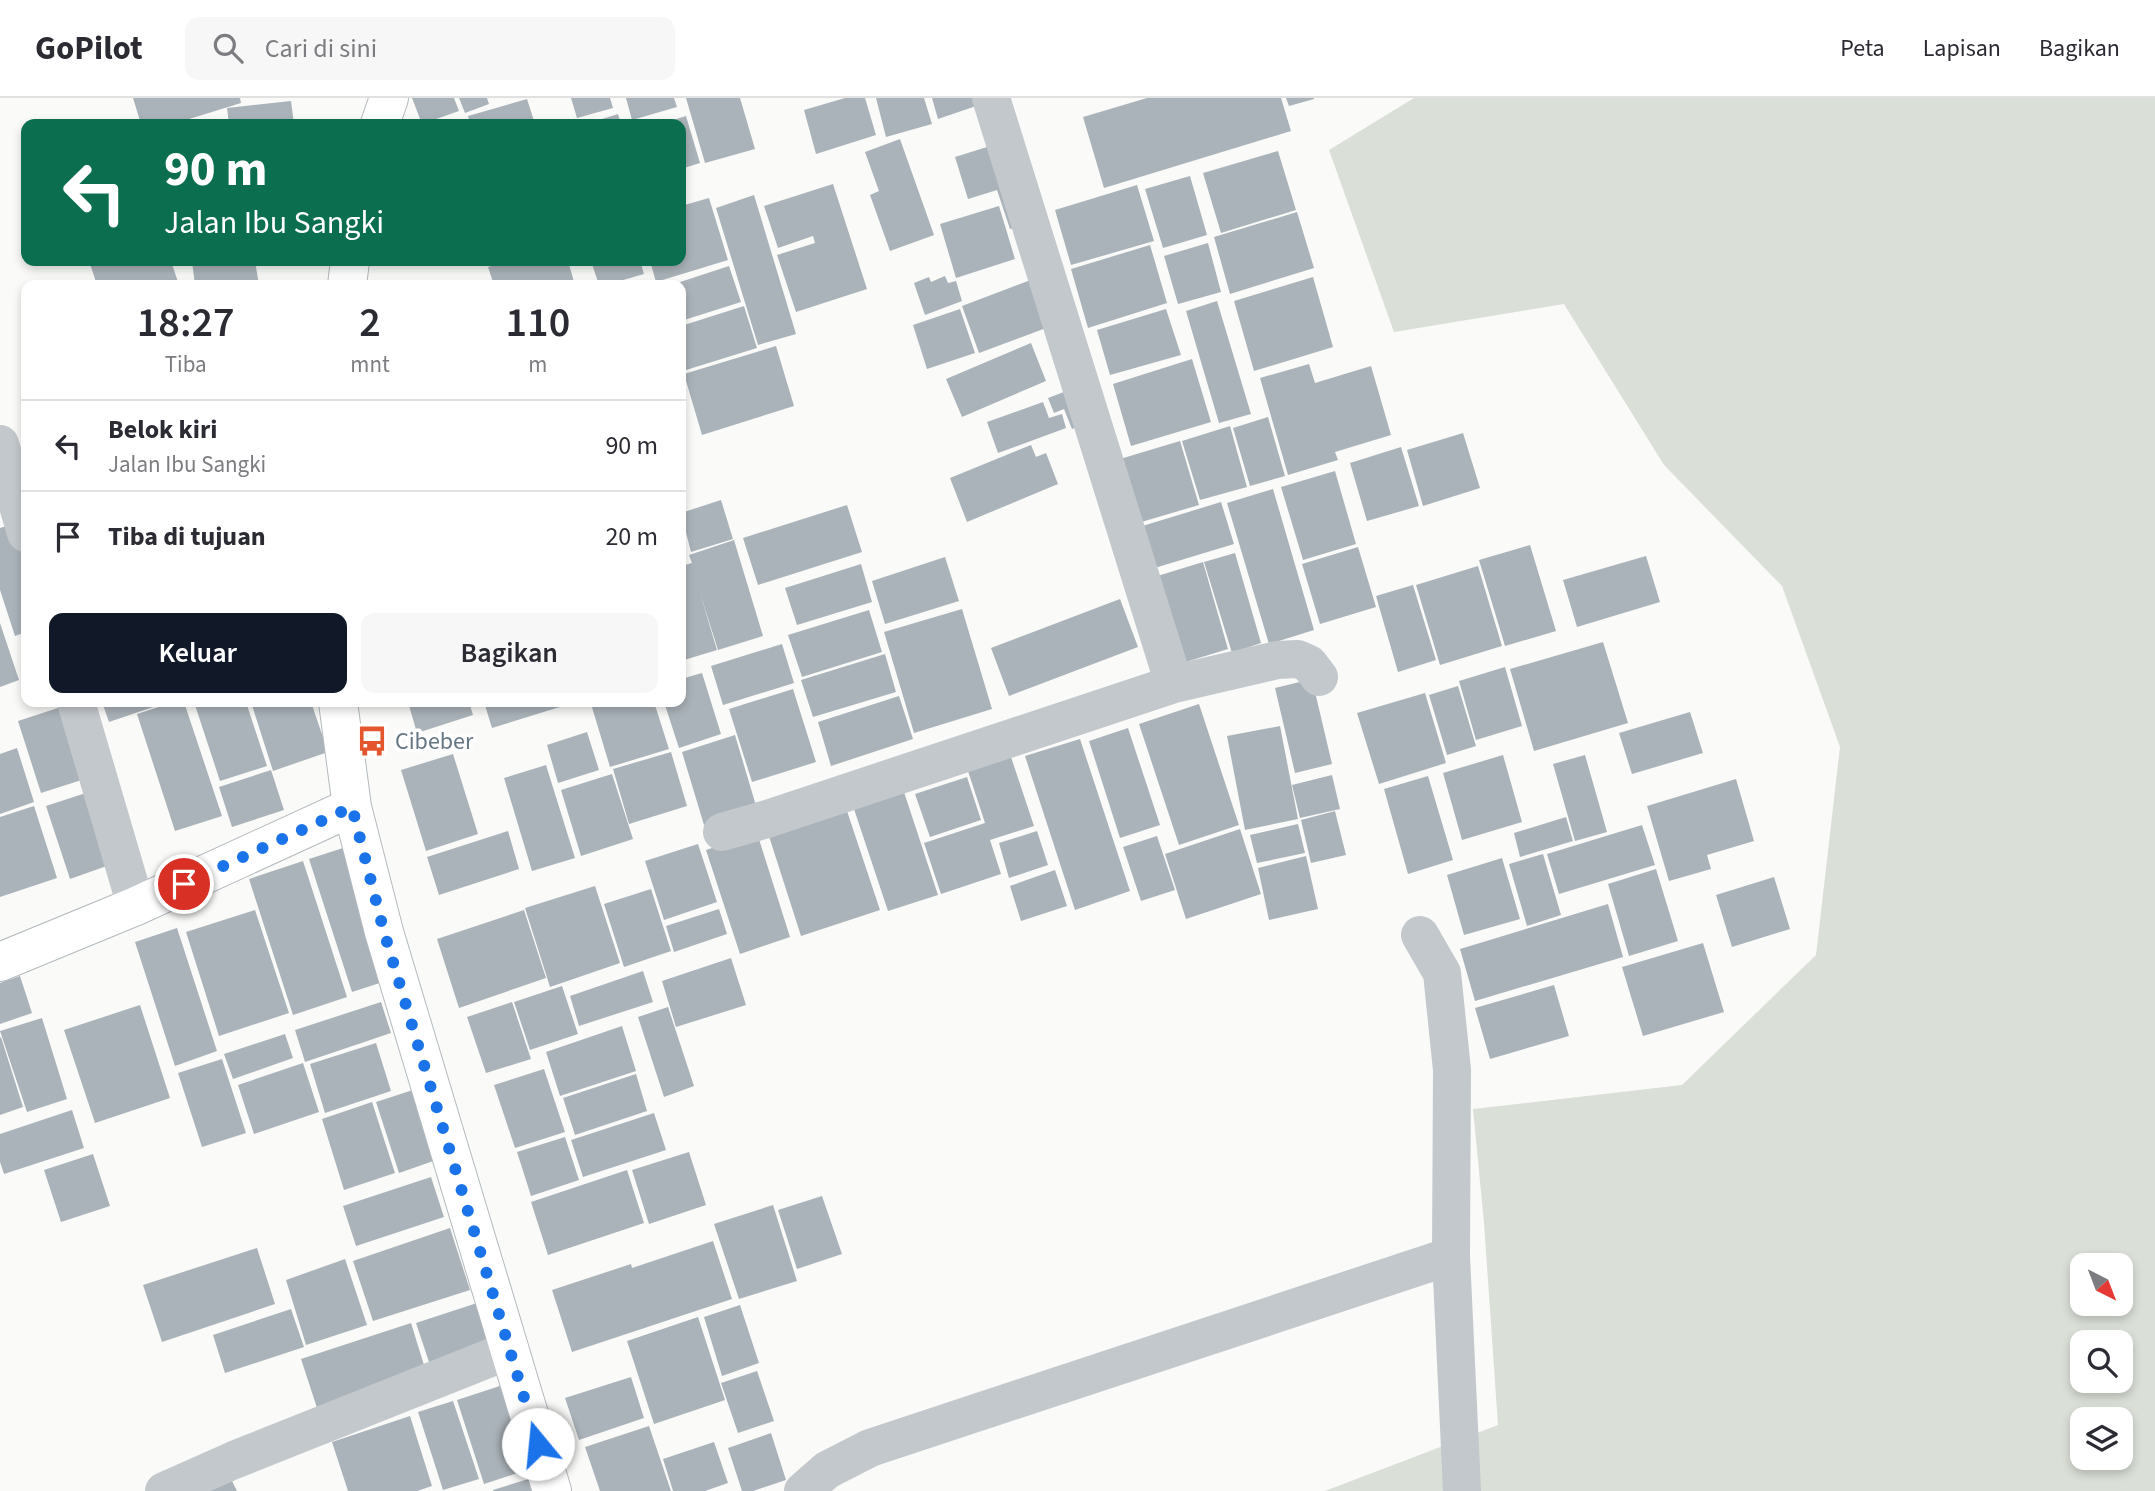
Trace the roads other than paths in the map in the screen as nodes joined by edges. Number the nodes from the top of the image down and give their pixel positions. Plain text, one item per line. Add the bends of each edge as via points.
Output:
1 (389, 98) edge
2 (991, 98) edge
3 (382, 119) edge
4 (0, 444) edge
5 (21, 516) edge
6 (1319, 677) dead end
7 (1174, 684) junction
8 (77, 707) edge
9 (339, 707) edge
10 (352, 807) junction
11 (722, 832) dead end
12 (136, 906) junction
13 (1420, 934) dead end
14 (0, 962) edge
15 (1451, 1256) junction
16 (509, 1350) junction
17 (164, 1491) edge
18 (552, 1491) edge
19 (803, 1491) edge
20 (1462, 1491) edge

1 - 3 main road
2 - 7 street
4 - 5 street
6 - 7 street via 1298,659 1277,660
7 - 11 street
8 - 12 street
9 - 10 main road
10 - 12 main road
10 - 16 main road via 384,932
12 - 14 main road
13 - 15 street via 1442,973 1450,1056
15 - 19 street via 870,1448 827,1470
15 - 20 street
16 - 17 street
16 - 18 main road

